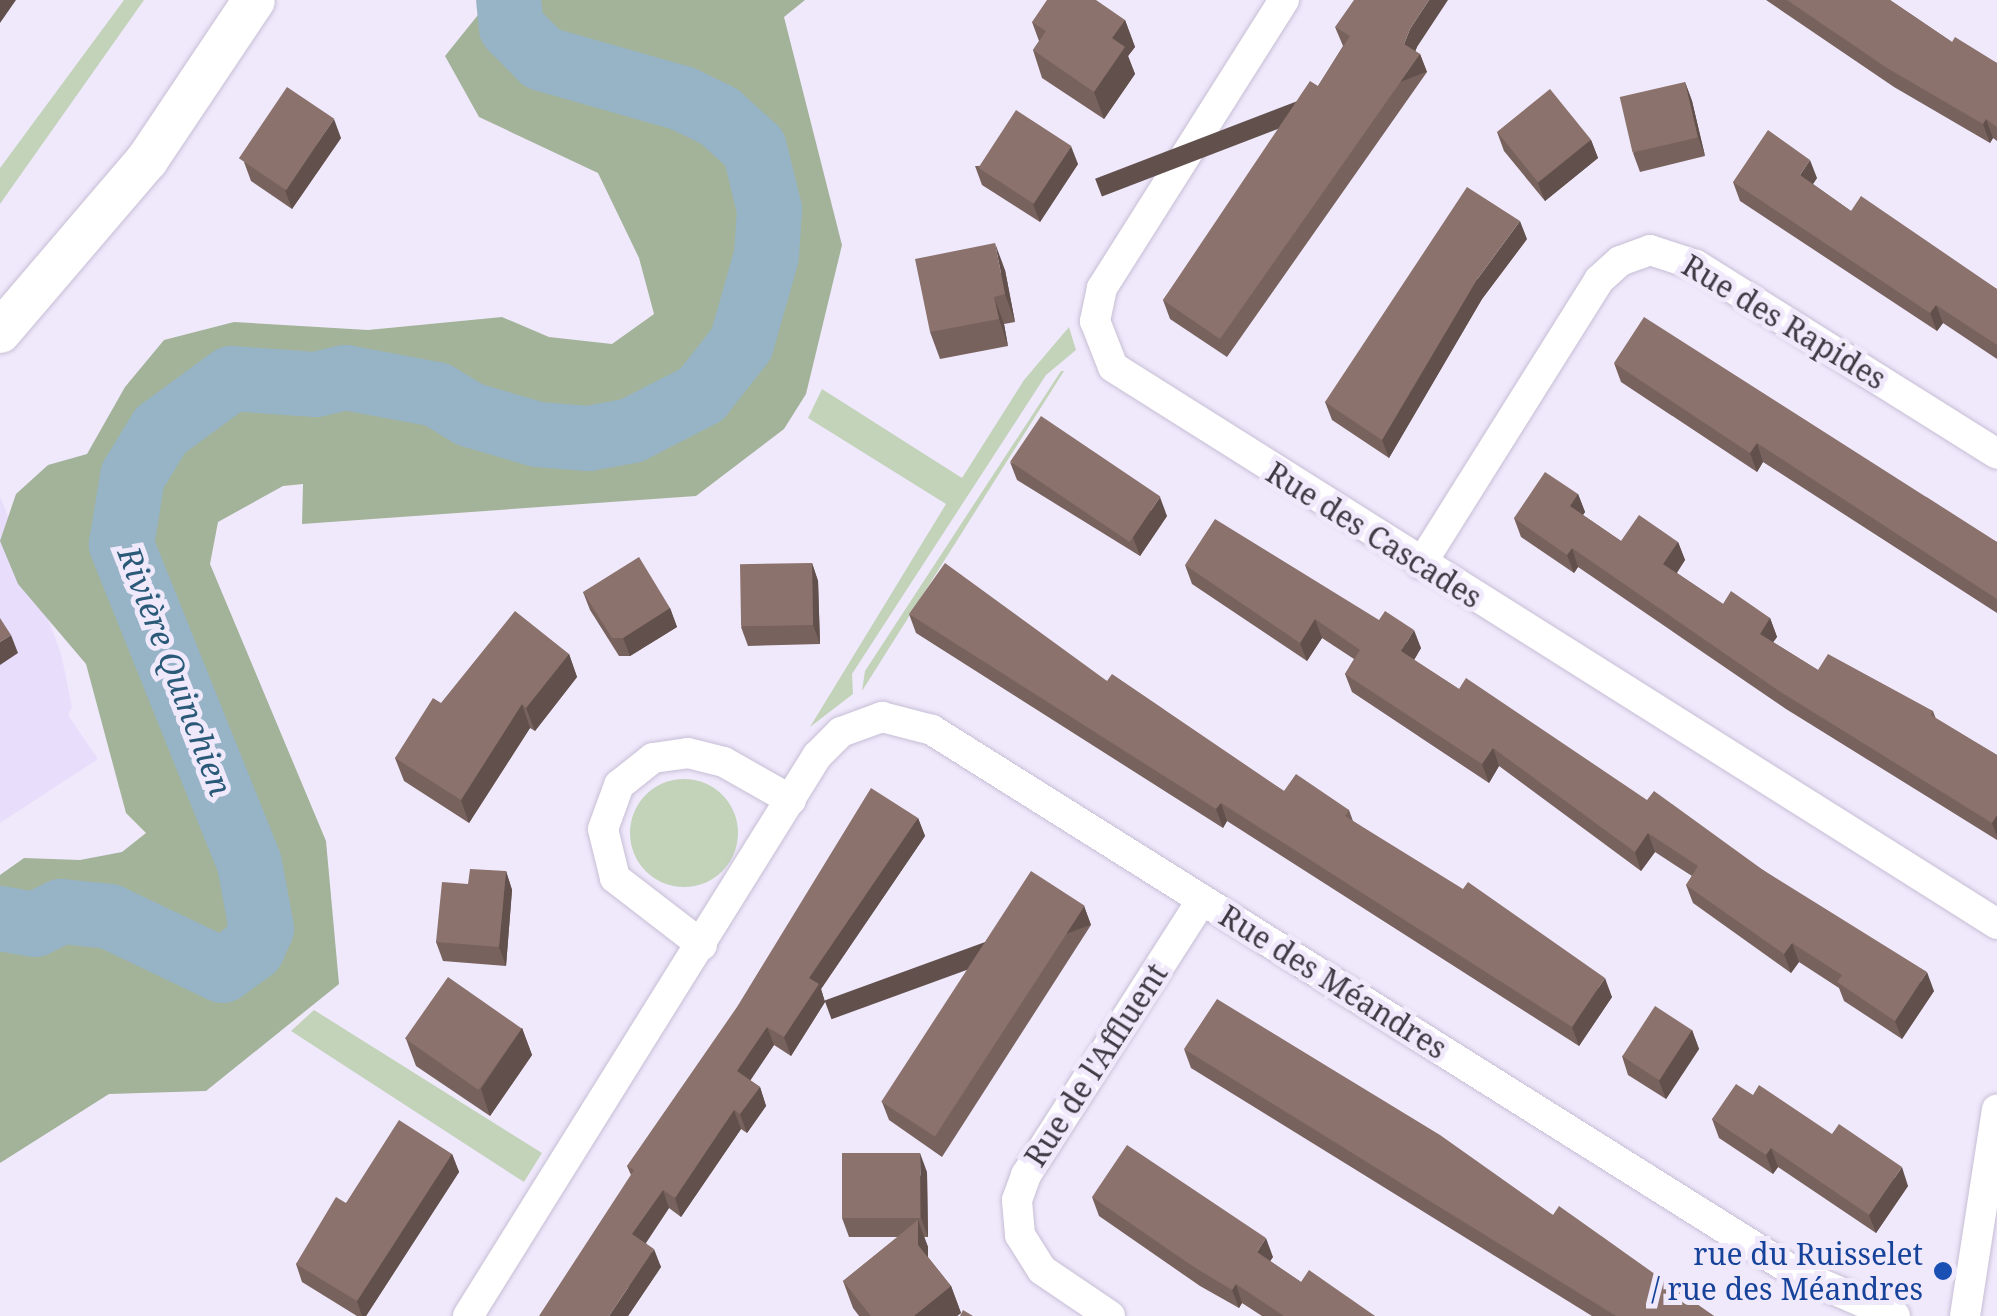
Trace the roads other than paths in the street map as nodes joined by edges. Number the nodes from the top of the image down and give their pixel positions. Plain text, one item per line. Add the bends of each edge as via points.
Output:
1 (254, 0) edge
2 (1284, 0) edge
3 (0, 332) edge
4 (1997, 454) edge
5 (1421, 564) junction
6 (790, 800) junction
7 (1202, 900) junction
8 (1997, 924) edge
9 (702, 945) junction
10 (1997, 1109) edge
11 (468, 1316) edge
12 (1110, 1316) edge
13 (1895, 1316) edge
14 (1965, 1316) edge

1 - 3 main road via 147,160
2 - 5 street, Rue des Cascades via 1108,276 1096,331 1106,358 1130,383
4 - 5 street, Rue des Rapides via 1696,265 1650,250 1620,261 1599,280
5 - 8 street, Rue des Cascades
6 - 7 street, Rue des Méandres via 841,732 895,717 932,730
6 - 9 street, Rue des Méandres
6 - 9 street via 724,762 688,752 640,764 619,785 604,830 615,878
7 - 12 street, Rue de l'Affluent via 1026,1175 1017,1200 1020,1235 1042,1270
7 - 13 street, Rue des Méandres via 1796,1273
9 - 11 street, Rue des Méandres
10 - 14 street

